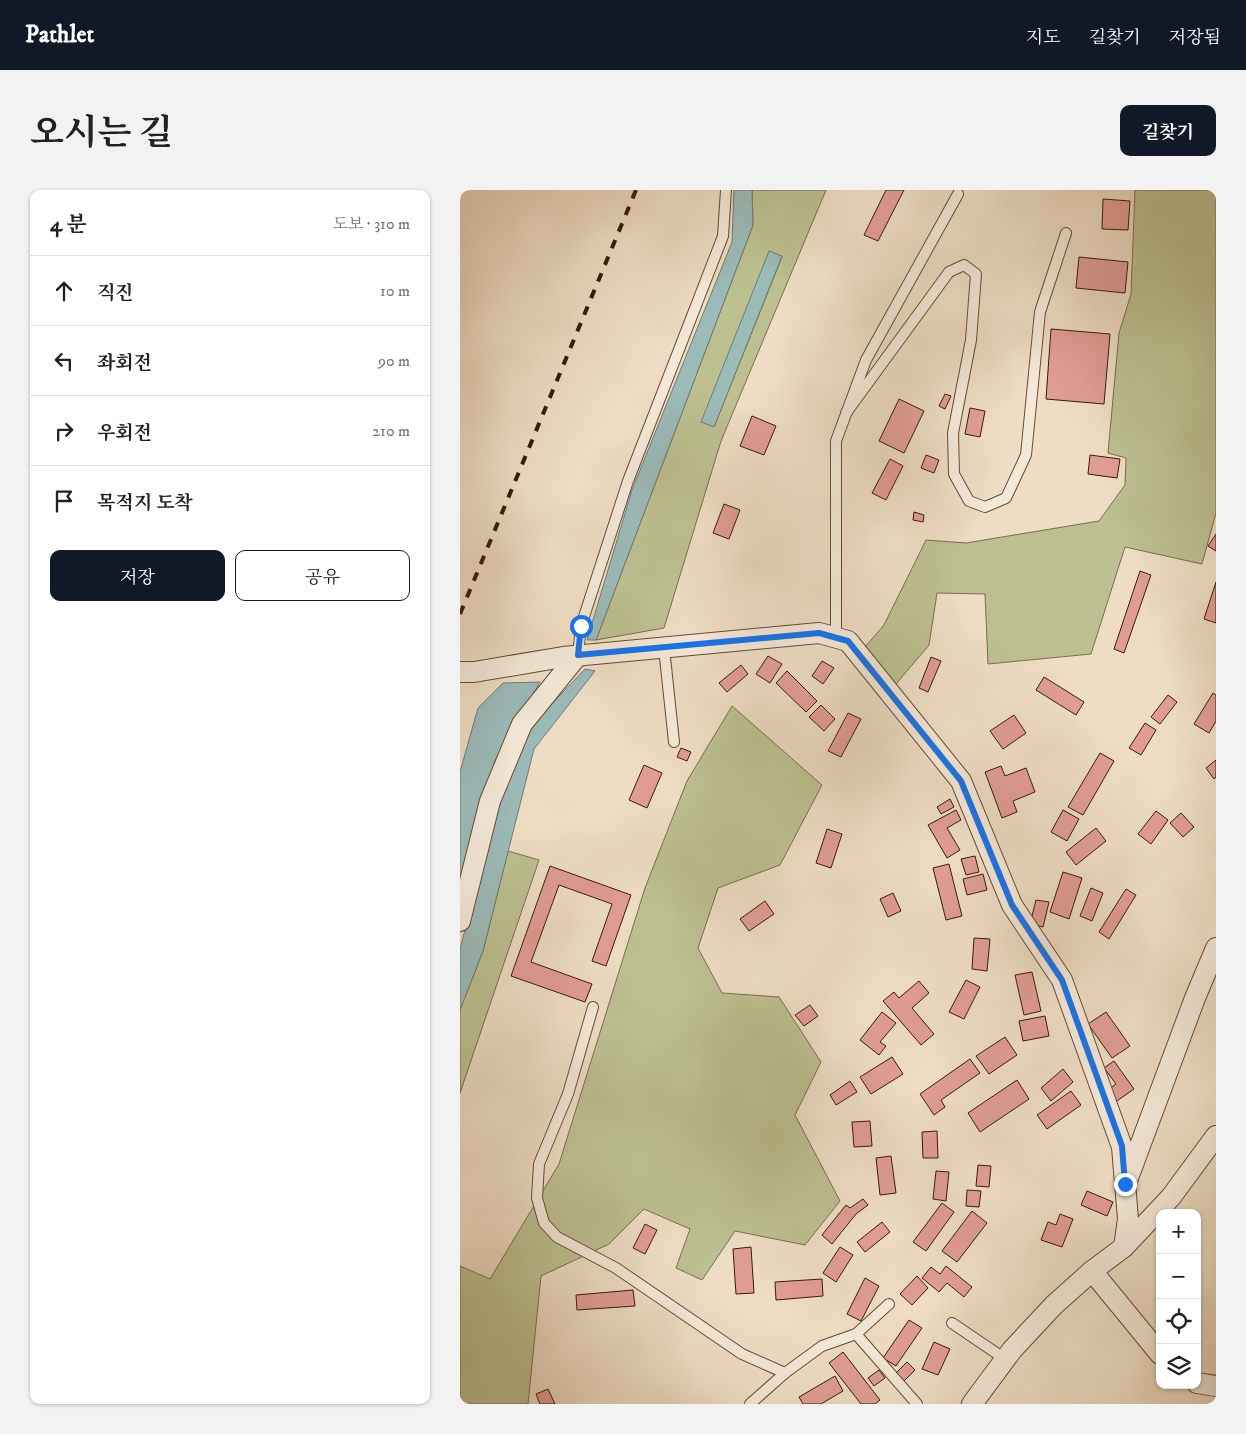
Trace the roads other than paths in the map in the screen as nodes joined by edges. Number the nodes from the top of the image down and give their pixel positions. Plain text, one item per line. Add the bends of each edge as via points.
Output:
1 (726, 190) edge
2 (958, 194) dead end
3 (1066, 233) dead end
4 (846, 412) junction
5 (836, 638) junction
6 (664, 648) junction
7 (578, 655) junction
8 (460, 672) edge
9 (674, 742) dead end
10 (460, 921) edge
11 (1216, 948) edge
12 (593, 1007) dead end
13 (1216, 1136) edge
14 (1125, 1184) junction
15 (1124, 1247) junction
16 (1092, 1271) junction
17 (889, 1304) dead end
18 (952, 1322) dead end
19 (856, 1334) junction
20 (1156, 1349) edge
21 (1005, 1359) junction
22 (785, 1372) junction
23 (1201, 1384) edge
24 (1216, 1386) edge
25 (750, 1404) edge
26 (917, 1404) edge
27 (972, 1404) edge

1 - 7 lane via 723,236 628,481 581,626
2 - 4 lane via 866,360
3 - 4 lane via 1040,312 1026,455 1006,498 985,507 970,501 954,474 953,433 971,340 976,274 964,265 949,272
4 - 5 lane via 836,441
5 - 6 street via 819,633
5 - 14 street via 848,641 961,781 1012,905 1062,980 1122,1146
6 - 7 street
6 - 9 lane
7 - 8 street
7 - 10 street via 522,724 490,801
11 - 14 street
12 - 22 lane via 568,1094 539,1164 537,1198 544,1223 557,1237 616,1268 742,1354
13 - 15 street via 1171,1197
14 - 15 street via 1128,1219
15 - 16 street
16 - 20 street
16 - 21 street via 1054,1305
17 - 19 lane
18 - 21 lane
19 - 22 lane via 822,1346
19 - 26 lane
21 - 27 street
22 - 25 lane
23 - 24 street

